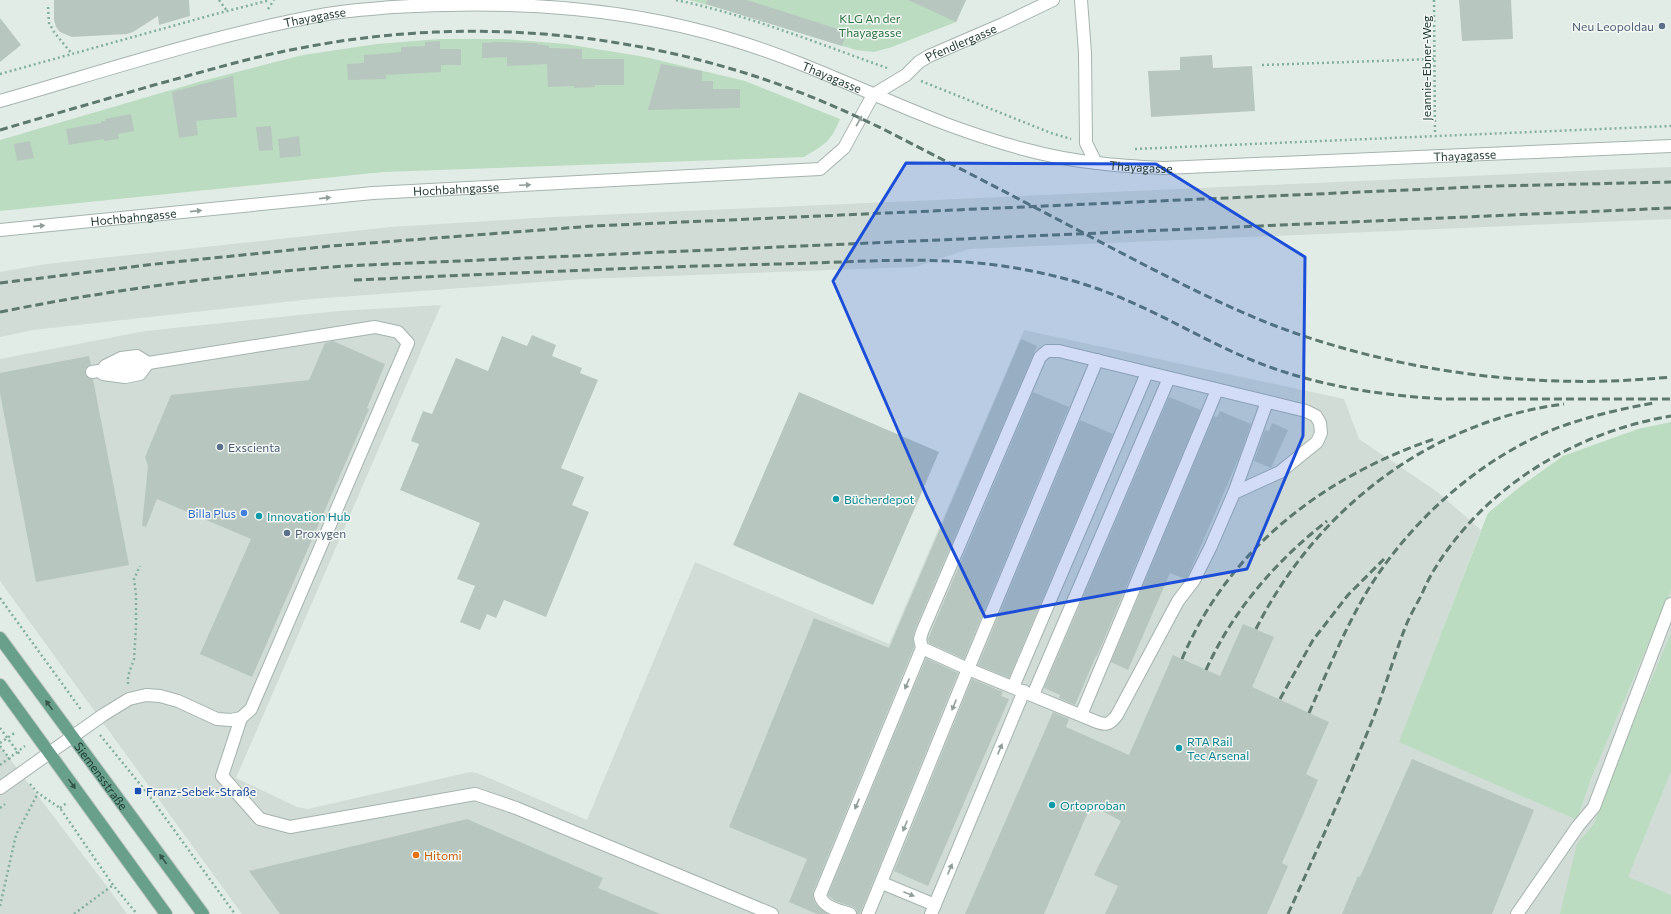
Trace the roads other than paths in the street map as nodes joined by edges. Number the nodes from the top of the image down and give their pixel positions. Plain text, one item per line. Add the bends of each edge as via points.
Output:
1 (1053, 0) edge
2 (1081, 0) edge
3 (873, 95) junction
4 (0, 101) edge
5 (1671, 146) edge
6 (1096, 163) junction
7 (0, 230) edge
8 (1097, 360) junction
9 (92, 372) dead end
10 (1147, 373) junction
11 (1169, 378) junction
12 (1217, 390) junction
13 (1267, 402) junction
14 (1234, 492) junction
15 (1671, 604) edge
16 (0, 638) edge
17 (922, 648) junction
18 (968, 669) junction
19 (0, 685) edge
20 (1023, 691) junction
21 (1081, 715) junction
22 (240, 718) junction
23 (72, 736) junction
24 (49, 753) junction
25 (0, 788) edge
26 (882, 883) junction
27 (933, 909) edge
28 (166, 914) edge
29 (203, 914) edge
30 (772, 914) edge
31 (850, 914) edge
32 (868, 914) edge
33 (1517, 914) edge

1 - 3 street, Pfendlergasse via 928,56 906,75
2 - 6 street via 1085,52 1086,143
3 - 4 street, Thayagasse via 758,48 687,28 604,12 481,3 422,4 330,13 270,25
3 - 6 street, Thayagasse via 1019,148
7 -> 3 street, Hochbahngasse via 373,193 820,170 844,148
5 - 6 street, Thayagasse via 1172,168
8 - 10 street
8 - 17 street via 1059,351 1047,351 1040,357 922,632
8 - 18 street
9 - 22 street via 375,327 398,332 408,343 252,709
10 - 11 street
10 - 20 street
11 - 12 street
11 - 20 street
12 - 13 street
12 - 21 street
13 - 14 street
13 - 14 street via 1306,411 1316,416 1321,433 1317,442 1280,472
14 - 21 street via 1194,580 1178,601 1117,715 1112,722 1104,725
15 - 33 street via 1594,807
23 -> 16 main road, Siemensstraße
17 - 18 street
17 -> 31 street via 820,895 825,905
18 - 20 street
18 -> 26 street
19 - 24 main road
20 - 21 street
27 -> 20 street
22 - 23 street via 217,719 178,702 160,696 146,695 129,699
22 - 30 street via 222,776 260,818 290,827 475,794 516,808
23 - 24 street
29 -> 23 main road, Siemensstraße
24 - 25 street
24 -> 28 main road
26 -> 27 street
26 - 32 street

